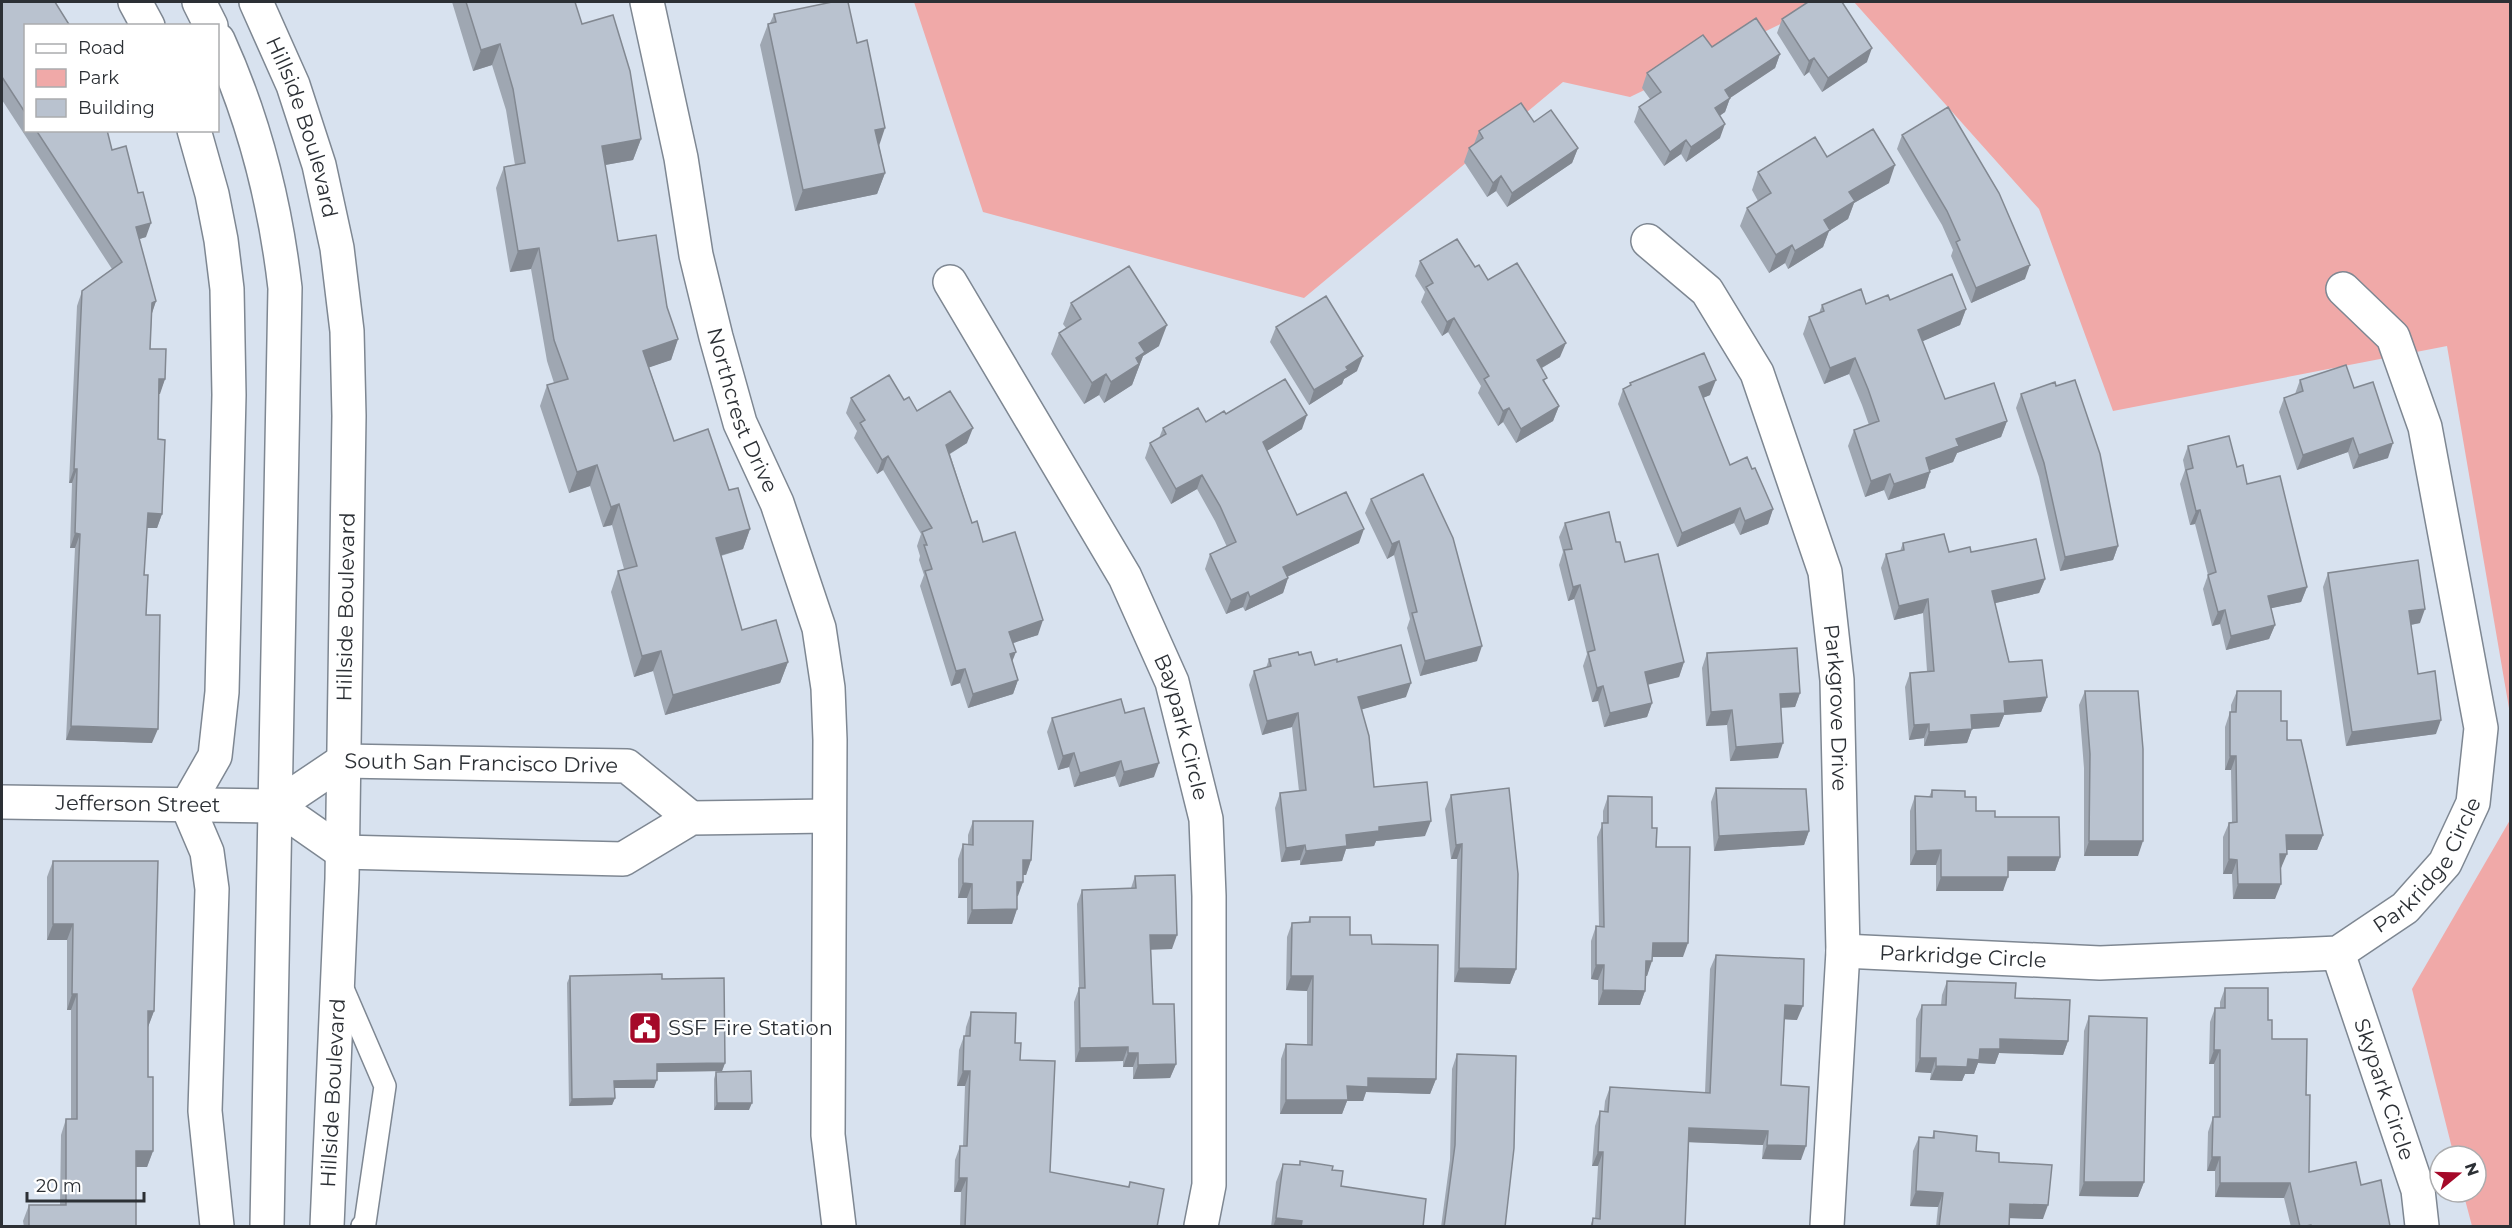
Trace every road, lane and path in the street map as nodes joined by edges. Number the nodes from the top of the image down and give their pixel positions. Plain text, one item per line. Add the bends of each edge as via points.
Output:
1 (135, 2) edge
2 (199, 2) edge
3 (256, 2) edge
4 (647, 2) edge
5 (147, 24) edge
6 (210, 24) edge
7 (219, 42) edge
8 (195, 132) edge
9 (1648, 241) dead end
10 (950, 282) dead end
11 (2343, 289) dead end
12 (343, 762) junction
13 (2, 802) edge
14 (187, 805) junction
15 (276, 806) junction
16 (828, 816) junction
17 (691, 818) junction
18 (342, 852) junction
19 (1843, 951) junction
20 (2338, 953) junction
21 (339, 977) junction
22 (217, 1227) edge
23 (267, 1227) edge
24 (327, 1227) edge
25 (362, 1227) edge
26 (839, 1227) edge
27 (1201, 1227) edge
28 (1827, 1227) edge
29 (2422, 1227) edge

1 - 5 street
2 - 6 street
3 - 12 street, Hillside Boulevard via 307,126 329,206 343,288 349,416
4 - 16 street, Northcrest Drive via 681,158 696,255 716,337 740,423 777,503 819,628 828,688
7 - 15 street via 236,80 262,162 285,288
8 - 14 street via 221,240 229,394 222,692 215,756
9 - 19 street, Parkgrove Drive via 1707,291 1757,373 1825,572 1837,680
10 - 27 street, Baypark Circle via 1125,577 1172,682 1206,819 1209,1185
11 - 20 street, Parkridge Circle via 2393,338 2425,427 2481,728 2473,802 2445,863 2405,908
12 - 15 street, South San Francisco Drive
12 - 17 street, South San Francisco Drive via 627,766
12 - 18 street, Hillside Boulevard
13 - 14 street, Jefferson Street
14 - 15 street, Jefferson Street
14 - 22 street via 207,852 212,889 205,1111
15 - 18 street
15 - 23 street
16 - 17 street
16 - 26 street via 828,1135
17 - 18 street via 623,859
18 - 21 street, Hillside Boulevard
19 - 20 street, Parkridge Circle via 2100,963
19 - 28 street, Parkgrove Drive
20 - 29 street, Skypark Circle via 2418,1190
21 - 24 street, Hillside Boulevard
21 - 25 lane via 385,1086

